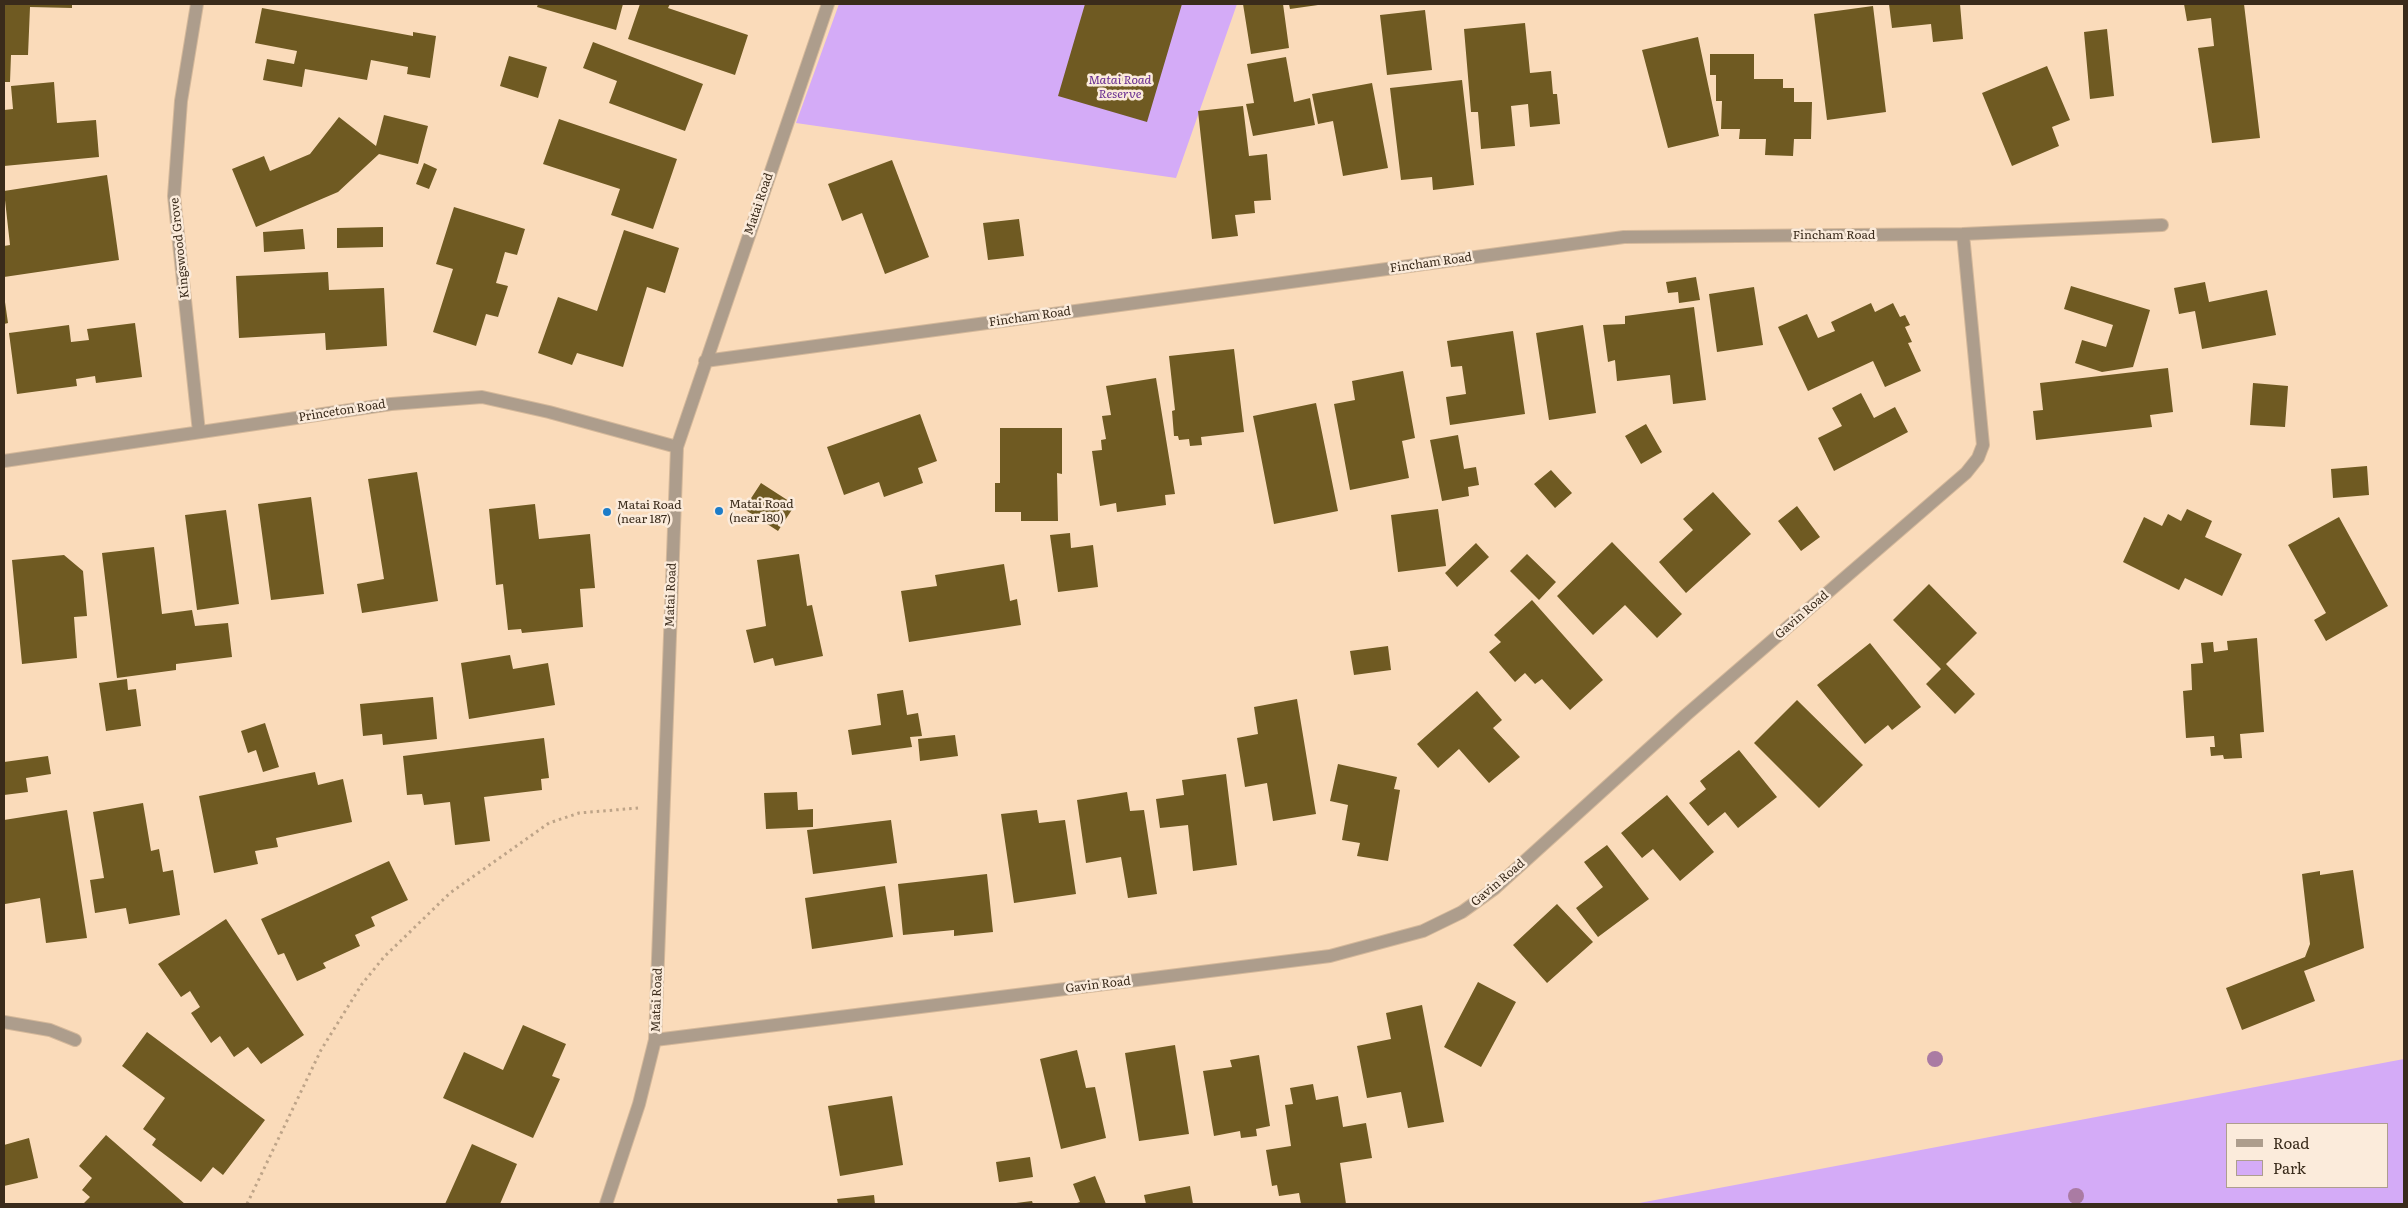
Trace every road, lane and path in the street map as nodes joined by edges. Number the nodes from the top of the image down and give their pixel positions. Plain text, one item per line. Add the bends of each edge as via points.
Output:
1 (196, 4) edge
2 (828, 4) edge
3 (2162, 225) dead end
4 (1964, 234) junction
5 (705, 361) junction
6 (199, 432) junction
7 (677, 448) junction
8 (4, 460) edge
9 (664, 806) junction
10 (4, 1022) edge
11 (75, 1040) dead end
12 (655, 1040) junction
13 (247, 1204) edge
14 (606, 1204) edge

1 - 6 street, Kingswood Grove via 181,101 174,196
2 - 5 street, Matai Road
3 - 4 street, Fincham Road
4 - 5 street, Fincham Road via 1624,237
4 - 12 street, Gavin Road via 1982,445 1978,458 1966,473 1686,715 1494,889 1462,912 1423,931 1330,956
5 - 7 street, Matai Road
6 - 7 street, Princeton Road via 391,404 482,397
6 - 8 street, Princeton Road
7 - 9 street, Matai Road
9 - 12 street, Matai Road
9 - 13 path via 579,812 549,823 450,893 430,911 384,957 346,1007 321,1050
10 - 11 street via 50,1030
12 - 14 street, Matai Road via 639,1104

